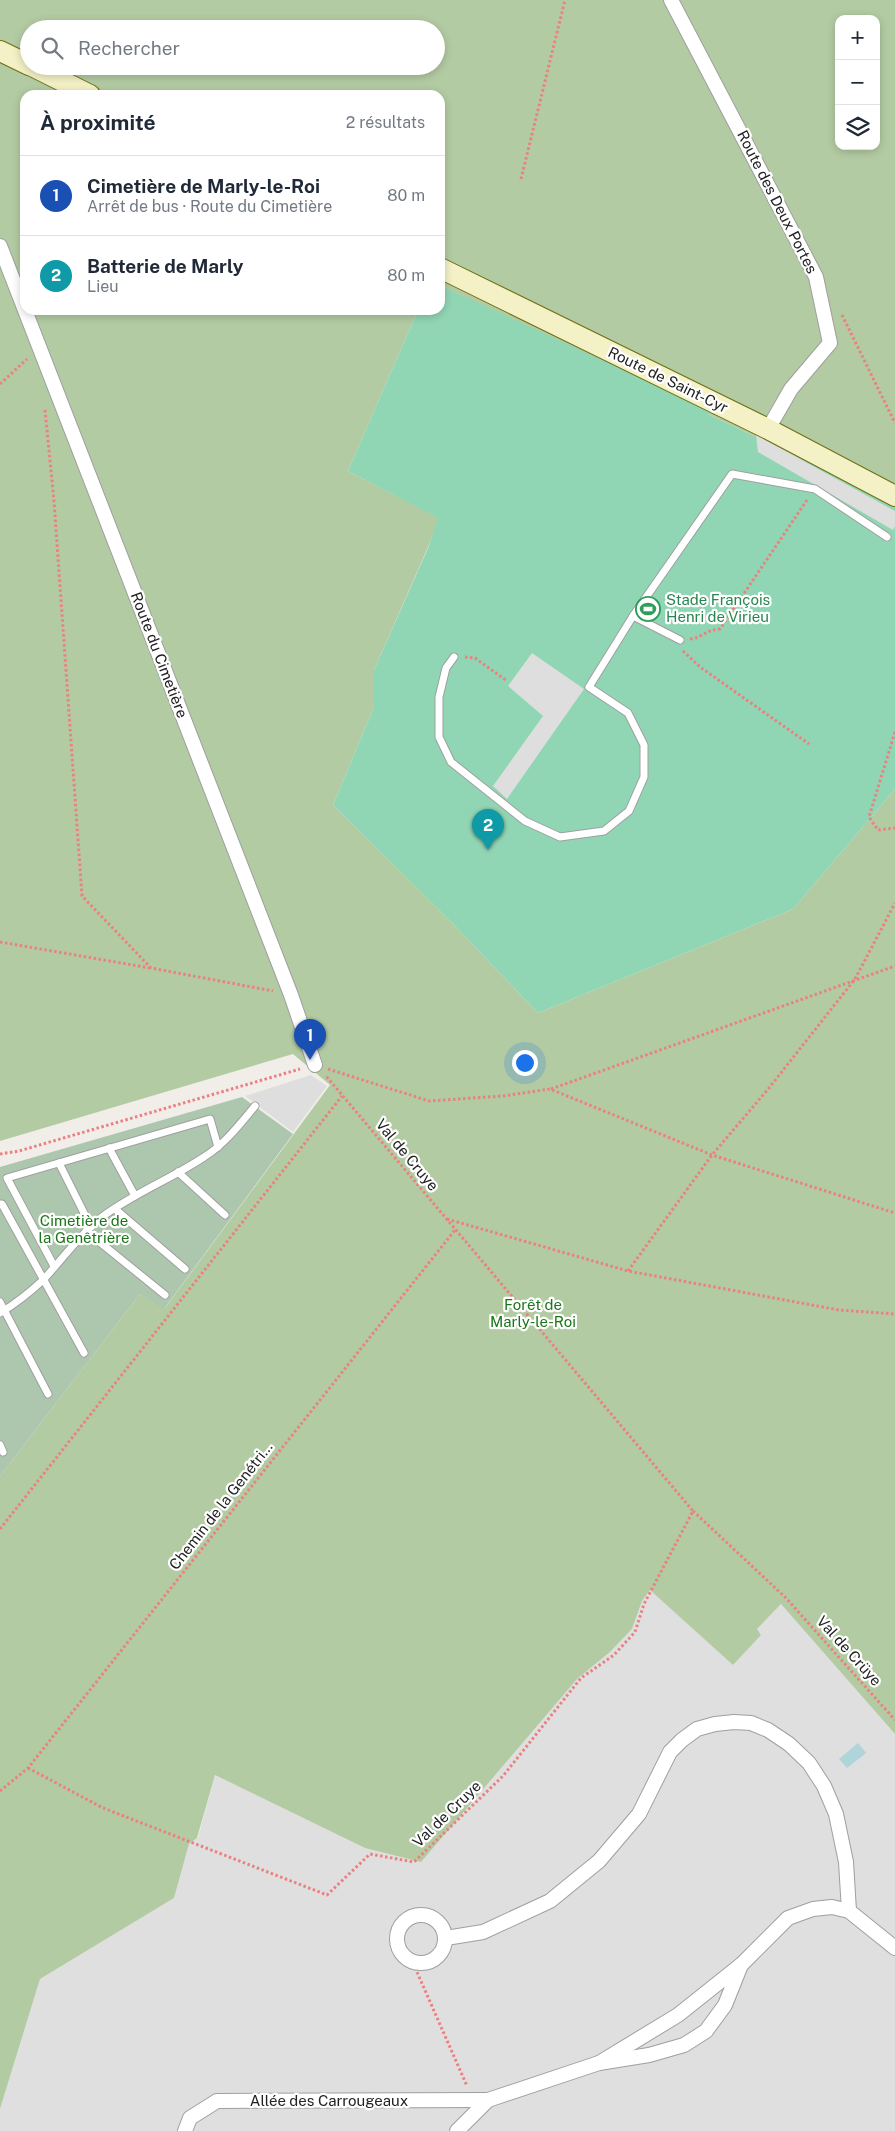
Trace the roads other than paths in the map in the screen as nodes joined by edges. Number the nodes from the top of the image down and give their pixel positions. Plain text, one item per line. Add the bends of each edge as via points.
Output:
1 (671, 0) edge
2 (0, 51) edge
3 (20, 61) edge
4 (49, 75) edge
5 (80, 90) edge
6 (0, 246) edge
7 (445, 270) edge
8 (20, 298) edge
9 (27, 315) edge
10 (768, 429) junction
11 (895, 496) edge
12 (887, 537) dead end
13 (632, 616) junction
14 (680, 640) road end
15 (454, 657) road end
16 (316, 1064) road end
17 (255, 1106) dead end
18 (218, 1147) junction
19 (109, 1148) junction
20 (59, 1163) junction
21 (178, 1172) junction
22 (134, 1196) junction
23 (0, 1204) edge
24 (115, 1209) junction
25 (225, 1215) dead end
26 (89, 1229) junction
27 (54, 1266) junction
28 (185, 1269) dead end
29 (43, 1279) junction
30 (165, 1295) dead end
31 (0, 1302) edge
32 (2, 1312) edge
33 (84, 1353) dead end
34 (48, 1394) dead end
35 (849, 1911) junction
36 (446, 1938) junction
37 (895, 1948) edge
38 (742, 1964) junction
39 (599, 2063) junction
40 (488, 2100) junction
41 (185, 2131) edge
42 (457, 2131) edge

1 - 10 street, Route des Deux Portes via 816,277 830,343 791,389
2 - 3 main road
4 - 5 main road
6 - 8 street, Route du Cimetière
7 - 10 main road, Route de Saint-Cyr
9 - 16 street, Route du Cimetière
10 - 11 main road, Route de Saint-Cyr
12 - 13 lane via 815,489 732,474
13 - 14 lane
13 - 15 lane via 589,687 628,713 644,745 644,777 629,811 604,831 560,837 525,821 451,762 439,737 438,697 446,668
17 - 18 lane
18 - 19 lane via 210,1119
18 - 21 lane
19 - 20 lane
19 - 22 lane
20 - 26 lane
20 - 27 lane via 7,1178
21 - 22 lane
21 - 25 lane
22 - 24 lane
23 - 29 lane
24 - 26 lane
24 - 28 lane
26 - 27 lane
26 - 30 lane
27 - 29 lane
29 - 32 lane
29 - 33 lane
31 - 32 lane
32 - 34 lane
35 - 36 street via 844,1852 836,1814 824,1786 809,1763 789,1744 751,1723 734,1722 697,1730 682,1740 670,1752 639,1814 599,1861 550,1900 483,1932
35 - 37 street
35 - 38 street via 832,1907 813,1909 788,1918
36 - 36 street via 442,1952 428,1963 413,1963 398,1951 397,1932 408,1918 426,1915 440,1924
38 - 39 street via 678,2016
38 - 39 street via 725,2005 706,2031 684,2045 649,2055
39 - 40 street
40 - 41 street, Allée des Carrougeaux via 217,2101 190,2118
40 - 42 street

